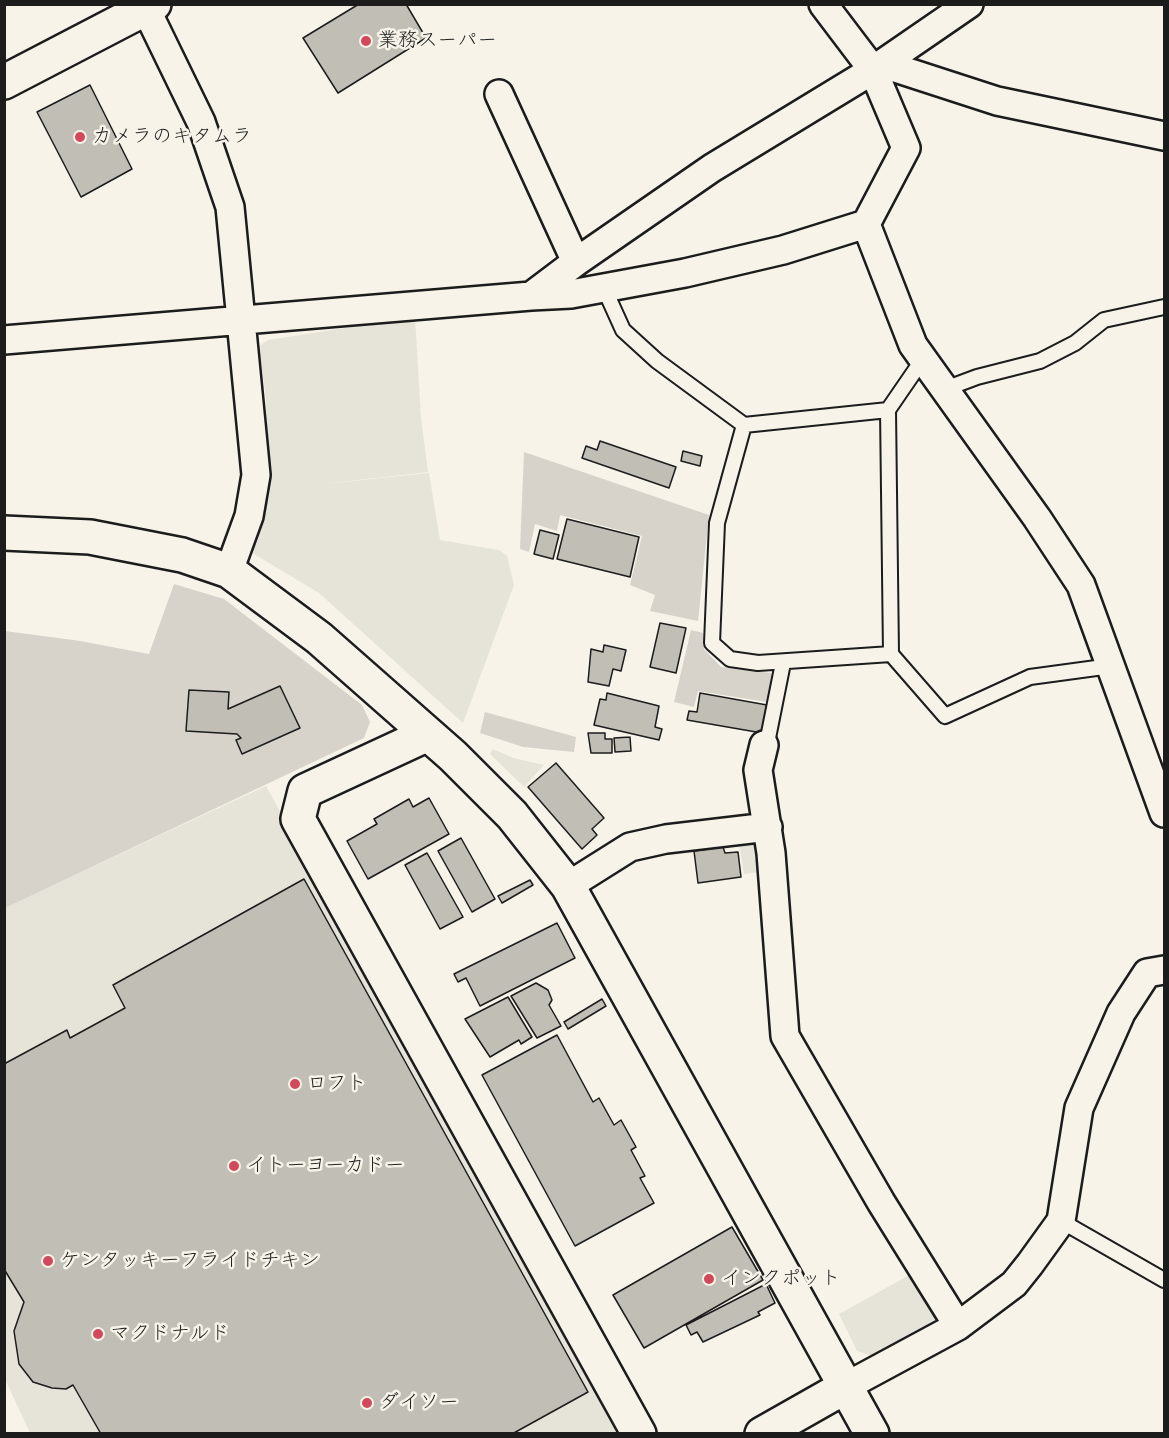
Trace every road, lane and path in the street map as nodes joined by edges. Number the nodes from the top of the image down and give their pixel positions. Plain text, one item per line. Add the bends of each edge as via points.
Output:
1 (823, 4) edge
2 (969, 4) edge
3 (150, 7) edge
4 (878, 67) junction
5 (4, 82) edge
6 (499, 94) dead end
7 (1164, 136) edge
8 (866, 224) junction
9 (576, 262) junction
10 (604, 288) junction
11 (531, 296) junction
12 (1164, 306) edge
13 (243, 320) junction
14 (4, 340) edge
15 (923, 358) junction
16 (945, 389) junction
17 (888, 410) junction
18 (744, 425) junction
19 (4, 533) edge
20 (228, 571) junction
21 (891, 654) junction
22 (783, 663) junction
23 (1111, 666) junction
24 (428, 734) junction
25 (764, 745) joint
26 (1164, 813) edge
27 (768, 827) junction
28 (568, 886) junction
29 (1164, 970) edge
30 (1061, 1221) junction
31 (1164, 1280) edge
32 (958, 1326) junction
33 (845, 1387) junction
34 (639, 1434) edge
35 (762, 1434) edge
36 (872, 1434) edge

1 - 4 street
2 - 4 street
3 - 5 street
3 - 13 street via 201,122 230,207
4 - 7 street via 997,101
4 - 8 street via 906,148
4 - 9 street via 712,168
6 - 9 street
8 - 10 street via 783,250
8 - 15 street via 913,345
9 - 11 street
10 - 11 street
10 - 18 lane via 623,330 657,361
11 - 13 street
12 - 16 lane via 1104,320 1075,343 1040,360
13 - 14 street
13 - 20 street via 256,475 249,516
15 - 16 street
15 - 17 lane
16 - 23 street via 1081,585
17 - 18 lane
17 - 21 lane
18 - 22 lane via 717,523 712,643 730,659
19 - 20 street via 90,537 182,555
20 - 24 street via 319,638
21 - 22 lane
21 - 23 lane via 945,716 1030,678
22 - 25 lane
23 - 26 street
24 - 28 street via 512,815
24 - 34 street via 305,791 298,819
25 - 27 street via 758,770
27 - 28 street via 666,838 630,847
27 - 32 street via 785,1036
28 - 33 street
29 - 30 street via 1147,973 1121,1013 1078,1108
30 - 31 lane
30 - 32 street via 1014,1284
32 - 33 street
33 - 35 street
33 - 36 street

